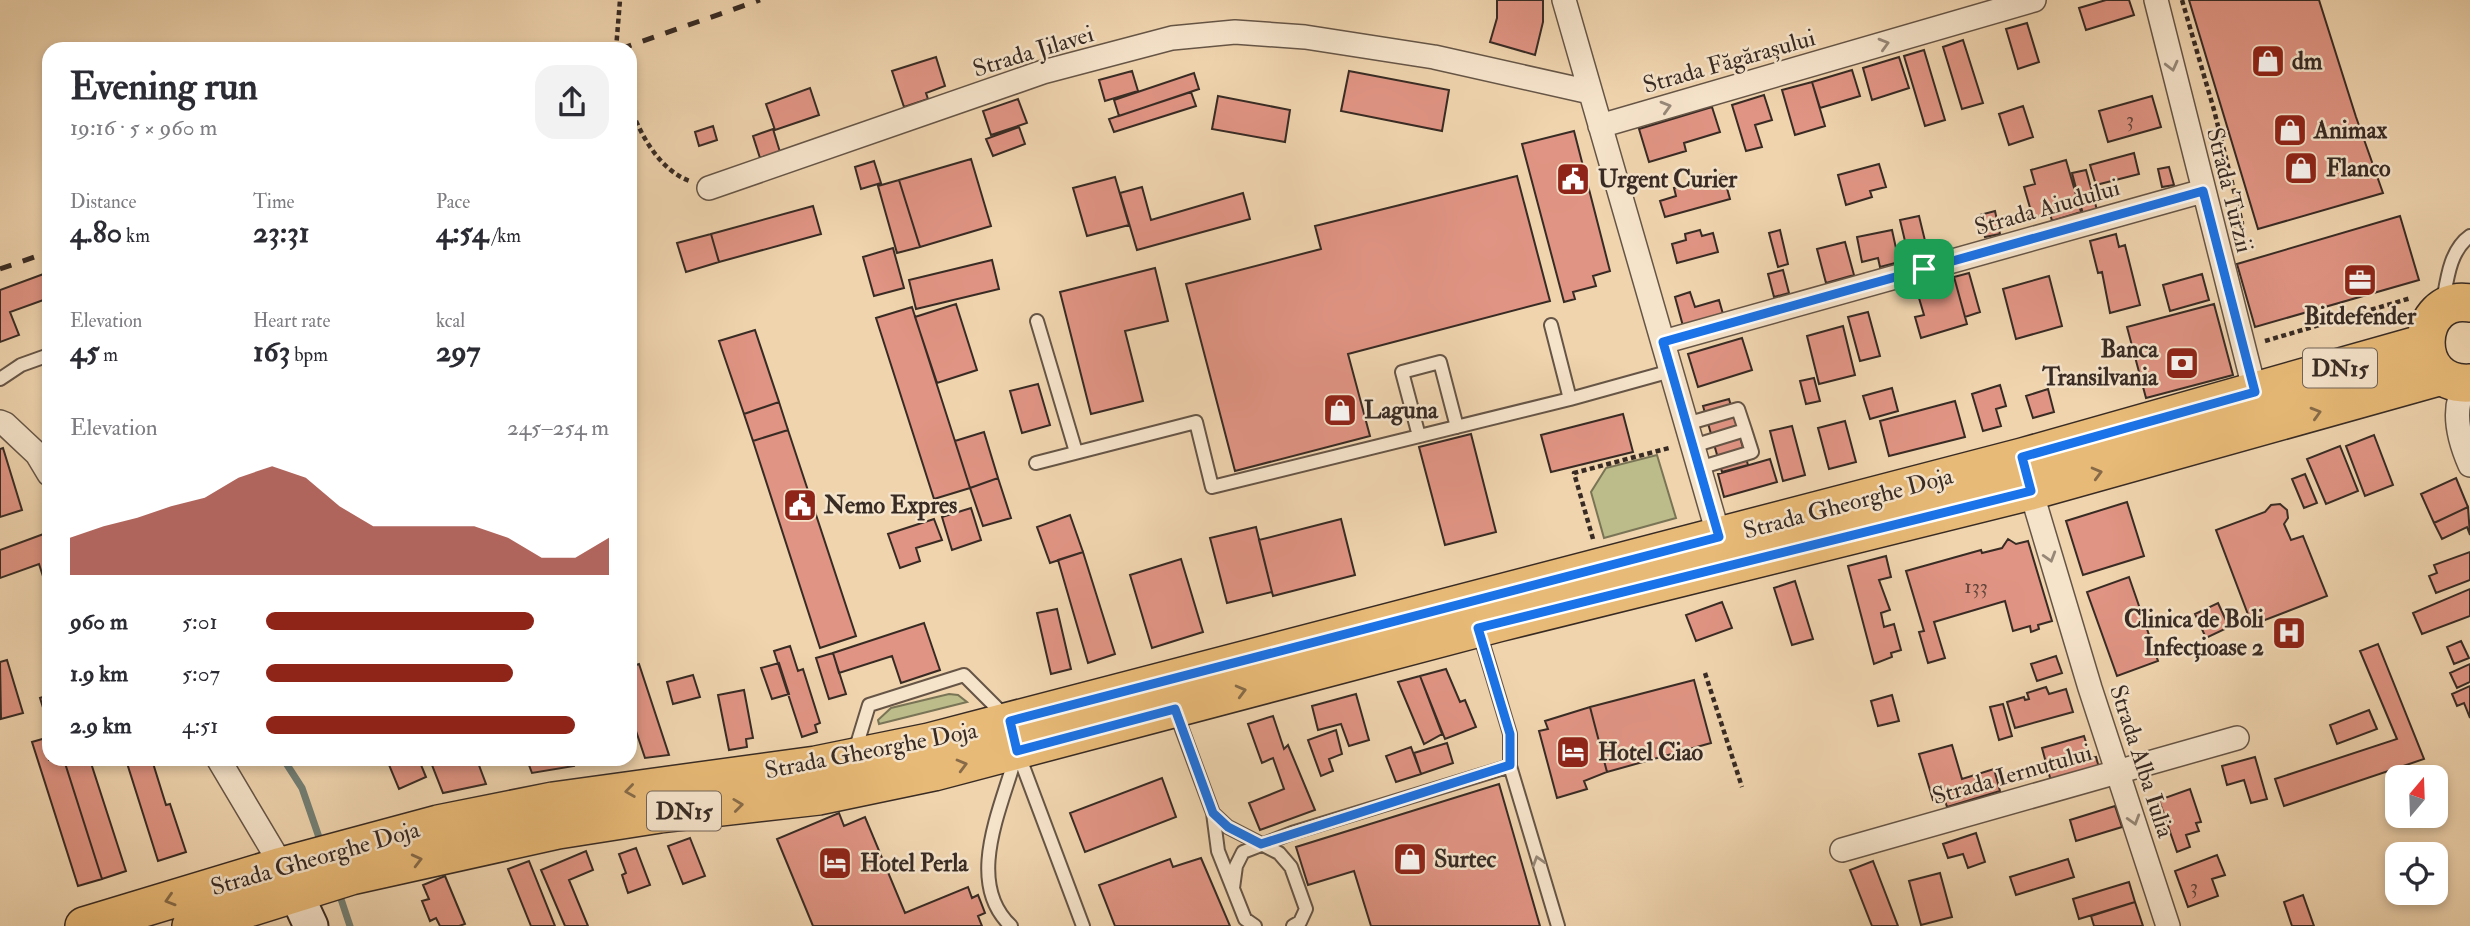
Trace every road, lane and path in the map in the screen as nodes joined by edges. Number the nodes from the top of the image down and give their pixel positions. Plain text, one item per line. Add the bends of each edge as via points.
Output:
1 (620, 0) edge
2 (1564, 0) edge
3 (2034, 0) edge
4 (2156, 0) edge
5 (2182, 0) edge
6 (617, 42) edge
7 (1590, 92) junction
8 (637, 121) edge
9 (1600, 126) junction
10 (709, 188) joint
11 (2203, 191) junction
12 (2224, 228) dead end
13 (2470, 236) edge
14 (2443, 303) edge
15 (1037, 321) dead end
16 (1551, 325) dead end
17 (1663, 342) junction
18 (2425, 343) junction
19 (2253, 344) dead end
20 (42, 357) edge
21 (1671, 371) junction
22 (0, 379) edge
23 (2460, 381) edge
24 (2255, 392) junction
25 (1570, 399) junction
26 (0, 422) edge
27 (1686, 424) junction
28 (1457, 427) junction
29 (1745, 430) junction
30 (1419, 436) junction
31 (1669, 448) dead end
32 (1076, 452) junction
33 (1696, 457) junction
34 (42, 462) edge
35 (1036, 463) dead end
36 (2470, 464) edge
37 (2026, 474) junction
38 (1719, 537) junction
39 (1595, 548) dead end
40 (1478, 628) junction
41 (1705, 673) dead end
42 (1175, 709) junction
43 (1014, 736) junction
44 (2237, 738) dead end
45 (853, 757) junction
46 (1510, 765) junction
47 (223, 766) edge
48 (2119, 771) junction
49 (1742, 787) dead end
50 (1213, 813) junction
51 (1261, 844) junction
52 (1842, 850) dead end
53 (347, 863) junction
54 (296, 877) junction
55 (1233, 888) junction
56 (84, 926) edge
57 (191, 926) edge
58 (311, 926) edge
59 (1011, 926) edge
60 (1083, 926) edge
61 (1255, 926) edge
62 (1293, 926) edge
63 (1558, 926) edge
64 (2168, 926) edge

1 - 6 path
2 - 7 street
9 -> 3 street, Strada Făgărașului
4 -> 11 street, Strada Turzii
5 - 12 path via 2242,223
7 - 9 street
7 - 10 street, Strada Jilavei via 1434,57 1305,37 1235,32 1172,38 1043,72
8 - 10 path via 665,166 677,177
9 - 17 street
11 - 17 street, Strada Aiudului
11 - 24 street, Strada Turzii
13 - 14 lane via 2453,259
14 - 18 main road
14 - 19 path
15 - 32 lane
16 - 25 lane
17 - 21 street
18 - 23 main road via 2427,356
18 - 24 main road, Strada Gheorghe Doja / DN15
20 - 22 lane
21 - 25 lane
21 - 27 street
23 - 36 street via 2457,408
37 -> 23 main road, Strada Gheorghe Doja / DN15
24 - 37 main road, Strada Gheorghe Doja / DN15
25 - 28 lane
26 - 34 street
27 - 29 lane via 1738,409
27 - 33 street
28 - 30 lane
28 - 30 lane via 1440,362 1402,372
29 - 33 lane
29 - 33 lane via 1752,452
30 - 32 lane via 1212,487 1196,422
31 - 39 path via 1574,473
32 - 35 lane
33 - 38 street
37 - 38 main road, Strada Gheorghe Doja / DN15
37 - 40 main road, Strada Gheorghe Doja / DN15
37 -> 48 street, Strada Alba Iulia
38 - 43 main road, Strada Gheorghe Doja / DN15
42 -> 40 main road, Strada Gheorghe Doja / DN15
40 - 46 lane via 1510,734
41 - 49 path
42 - 43 main road, Strada Gheorghe Doja / DN15
42 - 50 lane
43 - 45 main road, Strada Gheorghe Doja / DN15
43 - 45 lane via 964,675 869,705
53 -> 43 main road, Strada Gheorghe Doja / DN15 via 660,814 819,796 934,772
43 - 59 lane via 987,874 992,900
43 - 60 lane
44 - 48 street, Strada Iernutului
45 -> 53 main road, Strada Gheorghe Doja / DN15 via 438,824
46 - 51 lane
63 -> 46 lane
47 - 54 street
48 - 52 street, Strada Iernutului
48 -> 64 street, Strada Alba Iulia
50 - 51 lane via 1228,827
50 - 55 lane via 1214,834
51 - 55 lane via 1243,852
51 - 62 lane via 1279,853 1291,867 1306,909
53 - 54 main road, Strada Gheorghe Doja / DN15
54 -> 56 main road, Strada Gheorghe Doja / DN15
54 - 57 main road, Strada Gheorghe Doja / DN15
54 - 58 main road
55 - 61 lane via 1245,919

